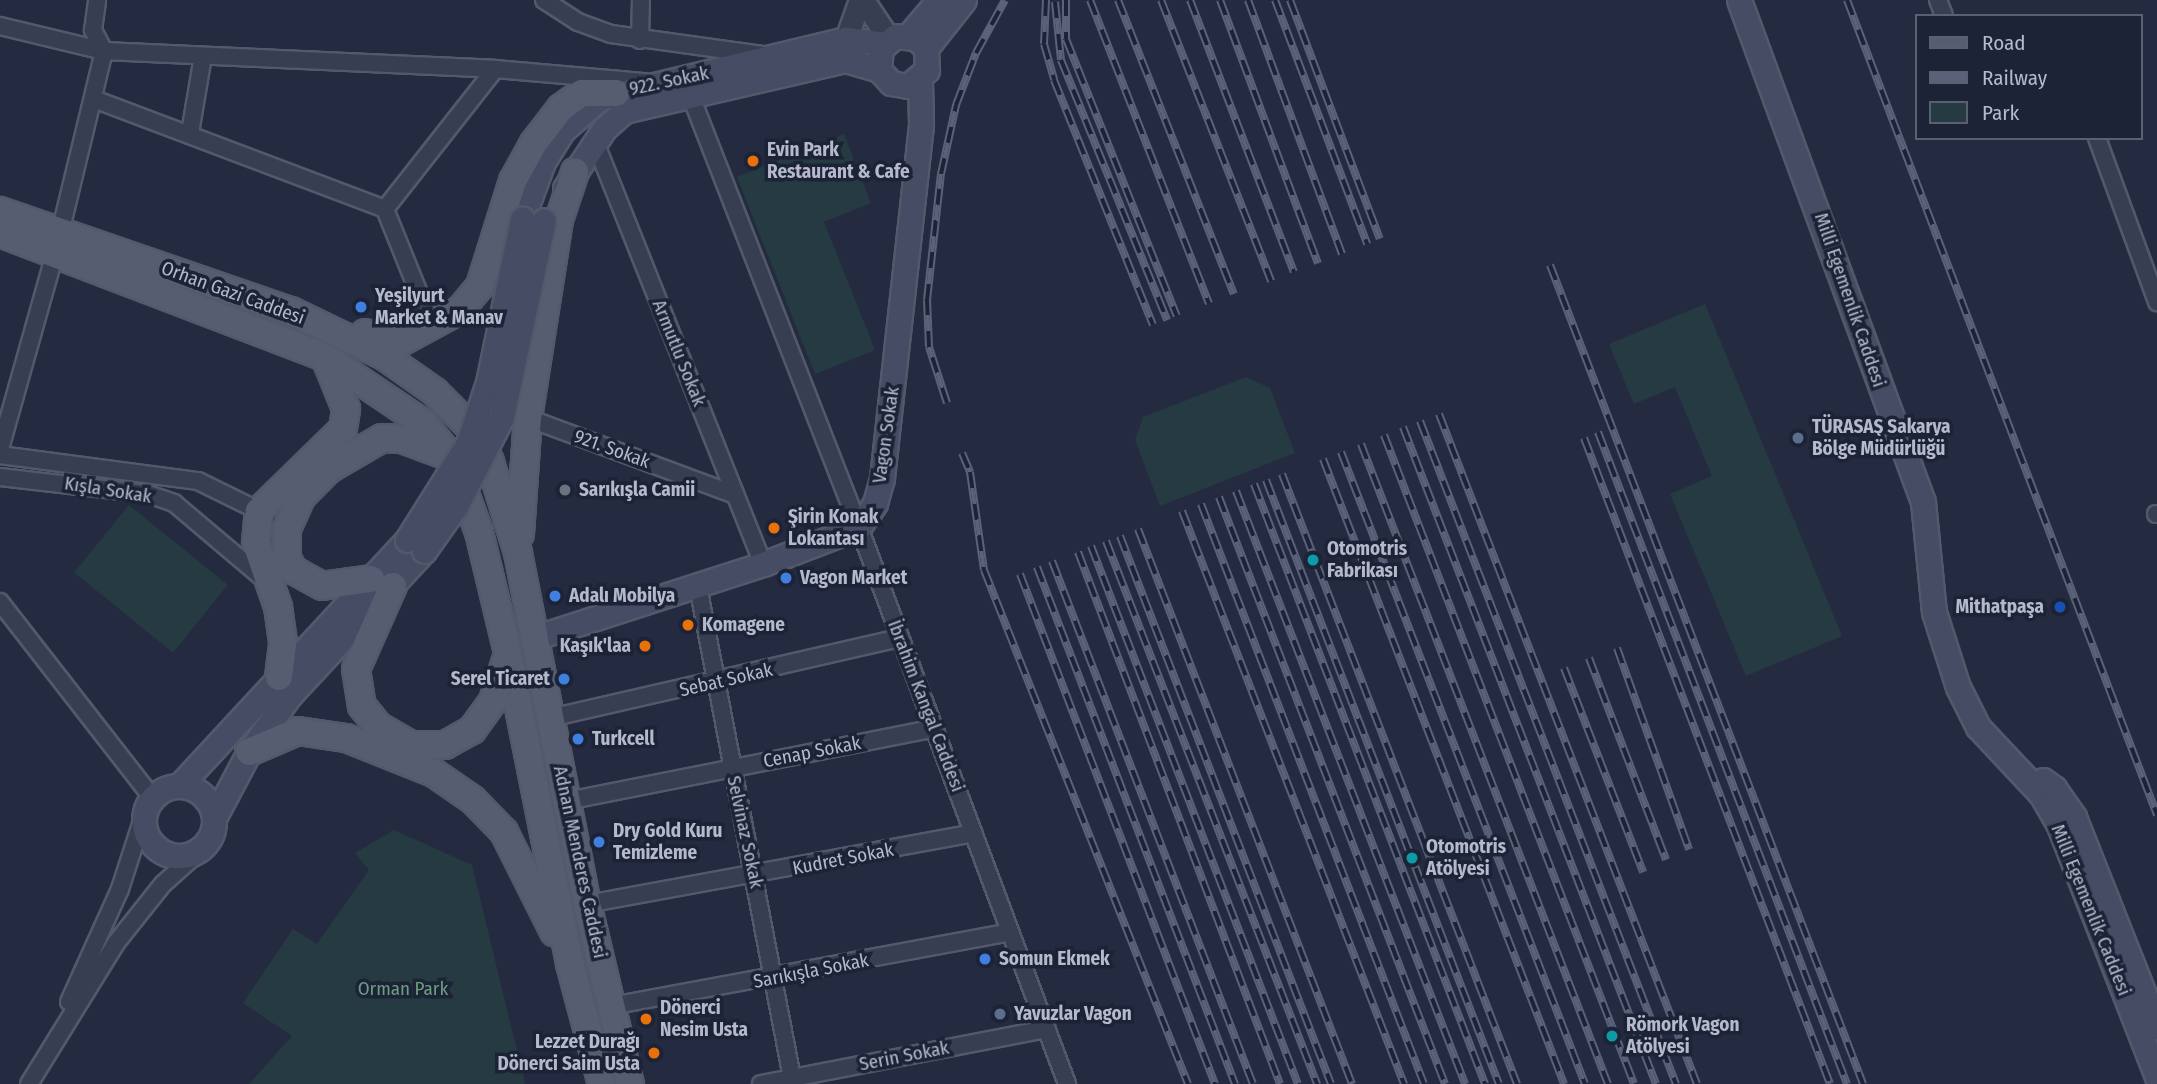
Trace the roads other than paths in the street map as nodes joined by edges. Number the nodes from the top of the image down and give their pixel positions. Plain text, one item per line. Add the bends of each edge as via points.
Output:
1 (97, 0) edge
2 (544, 0) edge
3 (641, 0) edge
4 (862, 0) edge
5 (939, 0) edge
6 (964, 0) edge
7 (1739, 0) edge
8 (0, 26) edge
9 (640, 40) junction
10 (846, 40) junction
11 (902, 42) junction
12 (104, 51) junction
13 (203, 56) junction
14 (776, 56) junction
15 (495, 69) junction
16 (879, 70) junction
17 (919, 80) junction
18 (653, 83) junction
19 (616, 93) junction
20 (690, 94) junction
21 (94, 99) junction
22 (190, 133) junction
23 (2098, 140) edge
24 (596, 142) junction
25 (575, 172) junction
26 (385, 209) junction
27 (0, 211) edge
28 (533, 220) junction
29 (0, 233) edge
30 (58, 244) junction
31 (2157, 302) edge
32 (291, 311) junction
33 (433, 328) junction
34 (325, 358) junction
35 (528, 418) junction
36 (0, 449) edge
37 (0, 455) edge
38 (452, 458) junction
39 (0, 477) edge
40 (735, 495) junction
41 (259, 511) junction
42 (859, 527) junction
43 (518, 553) junction
44 (763, 564) junction
45 (382, 582) junction
46 (269, 583) junction
47 (698, 586) junction
48 (0, 602) edge
49 (534, 638) junction
50 (900, 638) junction
51 (508, 653) junction
52 (279, 677) junction
53 (719, 682) junction
54 (550, 718) junction
55 (934, 728) junction
56 (249, 752) junction
57 (2006, 755) junction
58 (731, 769) junction
59 (179, 786) junction
60 (152, 797) junction
61 (567, 801) junction
62 (143, 818) junction
63 (214, 818) junction
64 (974, 833) junction
65 (201, 849) junction
66 (755, 876) junction
67 (587, 904) junction
68 (1010, 932) junction
69 (570, 964) junction
70 (771, 979) junction
71 (611, 1006) junction
72 (2157, 1027) edge
73 (1047, 1028) junction
74 (42, 1062) junction
75 (2157, 1077) edge
76 (792, 1078) junction
77 (29, 1084) edge
78 (602, 1084) edge
79 (630, 1084) edge
80 (761, 1084) edge
81 (1067, 1084) edge

1 - 12 street via 93,30
2 - 9 street via 578,22
3 - 9 street
4 - 10 street
4 - 11 street
5 - 11 main road
6 - 11 main road
7 - 57 main road, Milli Egemenlik Caddesi via 1923,502 1934,612 1958,687 1978,727
8 - 12 street
9 - 14 street
10 - 11 main road, 922. Sokak
10 - 14 main road, 922. Sokak
11 - 16 main road
11 - 17 main road, Vagon Sokak via 929,63
12 - 13 street
12 - 21 street
13 - 15 street
13 - 22 street
14 - 18 main road, 922. Sokak
15 - 18 street
15 - 26 street
16 - 17 main road via 899,86
16 - 20 main road via 845,60
17 - 42 main road, Vagon Sokak via 921,124 882,478 875,503
18 - 19 main road, 922. Sokak
19 - 28 main road, 922. Sokak via 586,106 563,130 543,162
19 - 33 main road via 582,93 561,108 513,181 480,286 460,310
20 - 24 main road via 624,111
20 - 42 street, İbrahim Kangal Caddesi
21 - 22 street
21 - 30 street
22 - 26 street
23 - 31 street
24 - 25 main road
24 - 40 street, Armutlu Sokak
25 - 28 main road
25 - 35 main road via 559,220
26 - 33 street
27 - 30 main road, Orhan Gazi Caddesi
28 - 45 main road, bridge via 468,443 415,545
29 - 30 main road, Orhan Gazi Caddesi
30 - 32 main road, Orhan Gazi Caddesi
30 - 34 main road, Orhan Gazi Caddesi
30 - 36 street
32 - 33 main road via 399,343
32 - 43 main road, Orhan Gazi Caddesi via 384,356 461,414 490,462
34 - 38 main road, Orhan Gazi Caddesi via 423,423
34 - 41 main road via 346,409 343,429 328,449
35 - 40 street, 921. Sokak
35 - 43 main road
37 - 41 street, Kışla Sokak via 198,481
38 - 45 main road via 402,439 382,438 330,469 302,496 287,529 287,558 293,570 322,586
38 - 51 main road, Orhan Gazi Caddesi via 479,532
39 - 46 street, Kışla Sokak via 148,494 174,503
40 - 44 street, Armutlu Sokak
41 - 46 main road via 256,543
42 - 44 main road
42 - 50 street, İbrahim Kangal Caddesi
43 - 49 main road, Orhan Gazi Caddesi
44 - 47 main road
45 - 51 main road via 356,669 362,706 378,726 411,745 445,745 472,730 492,701
45 - 52 main road
45 - 56 main road
46 - 52 main road via 283,642
47 - 49 main road
47 - 53 street, Selvinaz Sokak
48 - 60 street
49 - 54 main road, Adnan Menderes Caddesi
50 - 53 street, Sebat Sokak
50 - 55 street, İbrahim Kangal Caddesi
51 - 69 main road, Adnan Menderes Caddesi
52 - 59 main road
53 - 54 street, Sebat Sokak
53 - 58 street, Selvinaz Sokak
54 - 61 main road, Adnan Menderes Caddesi
55 - 58 street, Cenap Sokak
55 - 64 street, İbrahim Kangal Caddesi
56 - 63 main road
56 - 69 main road via 298,731 346,738 434,773 473,800 504,832
57 - 72 main road, Milli Egemenlik Caddesi via 2054,788 2074,817
57 - 75 main road, Milli Egemenlik Caddesi via 2041,794 2058,823
58 - 61 street, Cenap Sokak
58 - 66 street, Selvinaz Sokak
59 - 60 main road
59 - 63 main road via 205,797
60 - 62 main road
61 - 67 main road, Adnan Menderes Caddesi
62 - 65 main road via 144,830 157,850 179,857
62 - 74 street via 120,889
63 - 65 main road via 214,830
64 - 66 street, Kudret Sokak
64 - 68 street, İbrahim Kangal Caddesi
65 - 74 street via 163,884 116,943
66 - 67 street, Kudret Sokak
66 - 70 street, Selvinaz Sokak
67 - 71 main road, Adnan Menderes Caddesi
68 - 70 street, Sarıkışla Sokak
68 - 73 street, İbrahim Kangal Caddesi
69 - 78 main road, Adnan Menderes Caddesi
70 - 71 street, Sarıkışla Sokak
70 - 76 street, Selvinaz Sokak
71 - 79 main road, Adnan Menderes Caddesi
73 - 76 street, Serin Sokak
73 - 81 street, İbrahim Kangal Caddesi
74 - 77 street
76 - 80 street, Serin Sokak

